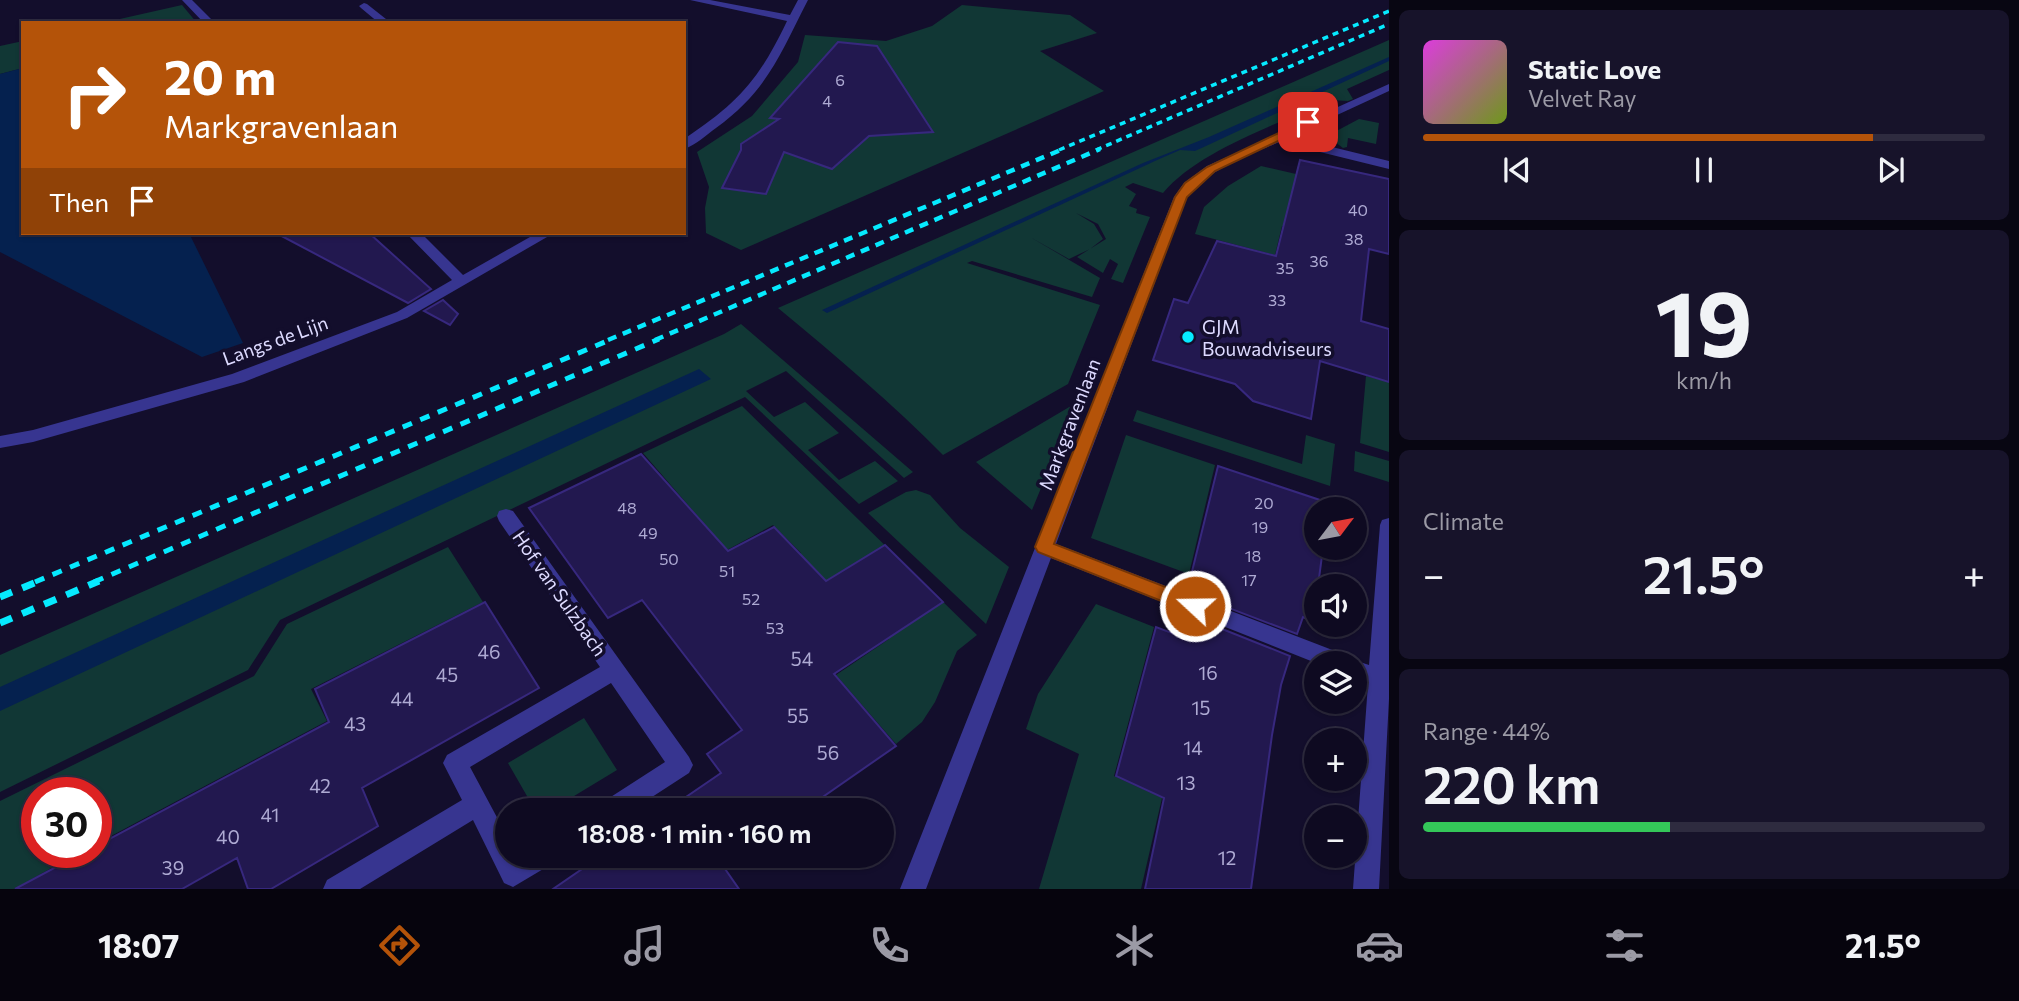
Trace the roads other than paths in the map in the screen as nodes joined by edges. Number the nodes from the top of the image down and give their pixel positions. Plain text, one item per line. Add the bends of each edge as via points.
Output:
1 (187, 0) edge
2 (695, 0) edge
3 (803, 0) edge
4 (364, 6) dead end
5 (793, 19) junction
6 (208, 21) edge
7 (383, 21) edge
8 (1389, 87) edge
9 (1285, 134) junction
10 (686, 144) edge
11 (1389, 165) edge
12 (414, 235) edge
13 (543, 235) edge
14 (461, 282) junction
15 (0, 442) edge
16 (506, 516) dead end
17 (1389, 525) edge
18 (1044, 547) junction
19 (1309, 651) edge
20 (614, 670) junction
21 (1367, 674) edge
22 (1384, 681) edge
23 (630, 798) edge
24 (477, 804) junction
25 (495, 839) edge
26 (510, 868) edge
27 (522, 868) edge
28 (336, 889) edge
29 (913, 889) edge
30 (1366, 889) edge

1 - 6 street
2 - 5 street
3 - 5 street
4 - 7 street
5 - 10 street via 759,83 720,120
8 - 9 street, Markgravenlaan
9 - 11 street via 1331,152
9 - 18 street, Markgravenlaan via 1211,169 1181,197
12 - 14 street
13 - 14 street, Langs de Lijn
14 - 15 street, Langs de Lijn via 402,315 238,378
16 - 20 street, Hof van Sulzbach
17 - 22 street
18 - 19 street
18 - 29 street, Markgravenlaan
20 - 23 street, Hof van Sulzbach via 681,765
20 - 24 street, Hof van Sulzbach via 454,763
21 - 22 street
22 - 30 street
24 - 25 street, Hof van Sulzbach
24 - 28 street
26 - 27 street, Hof van Sulzbach via 513,874

